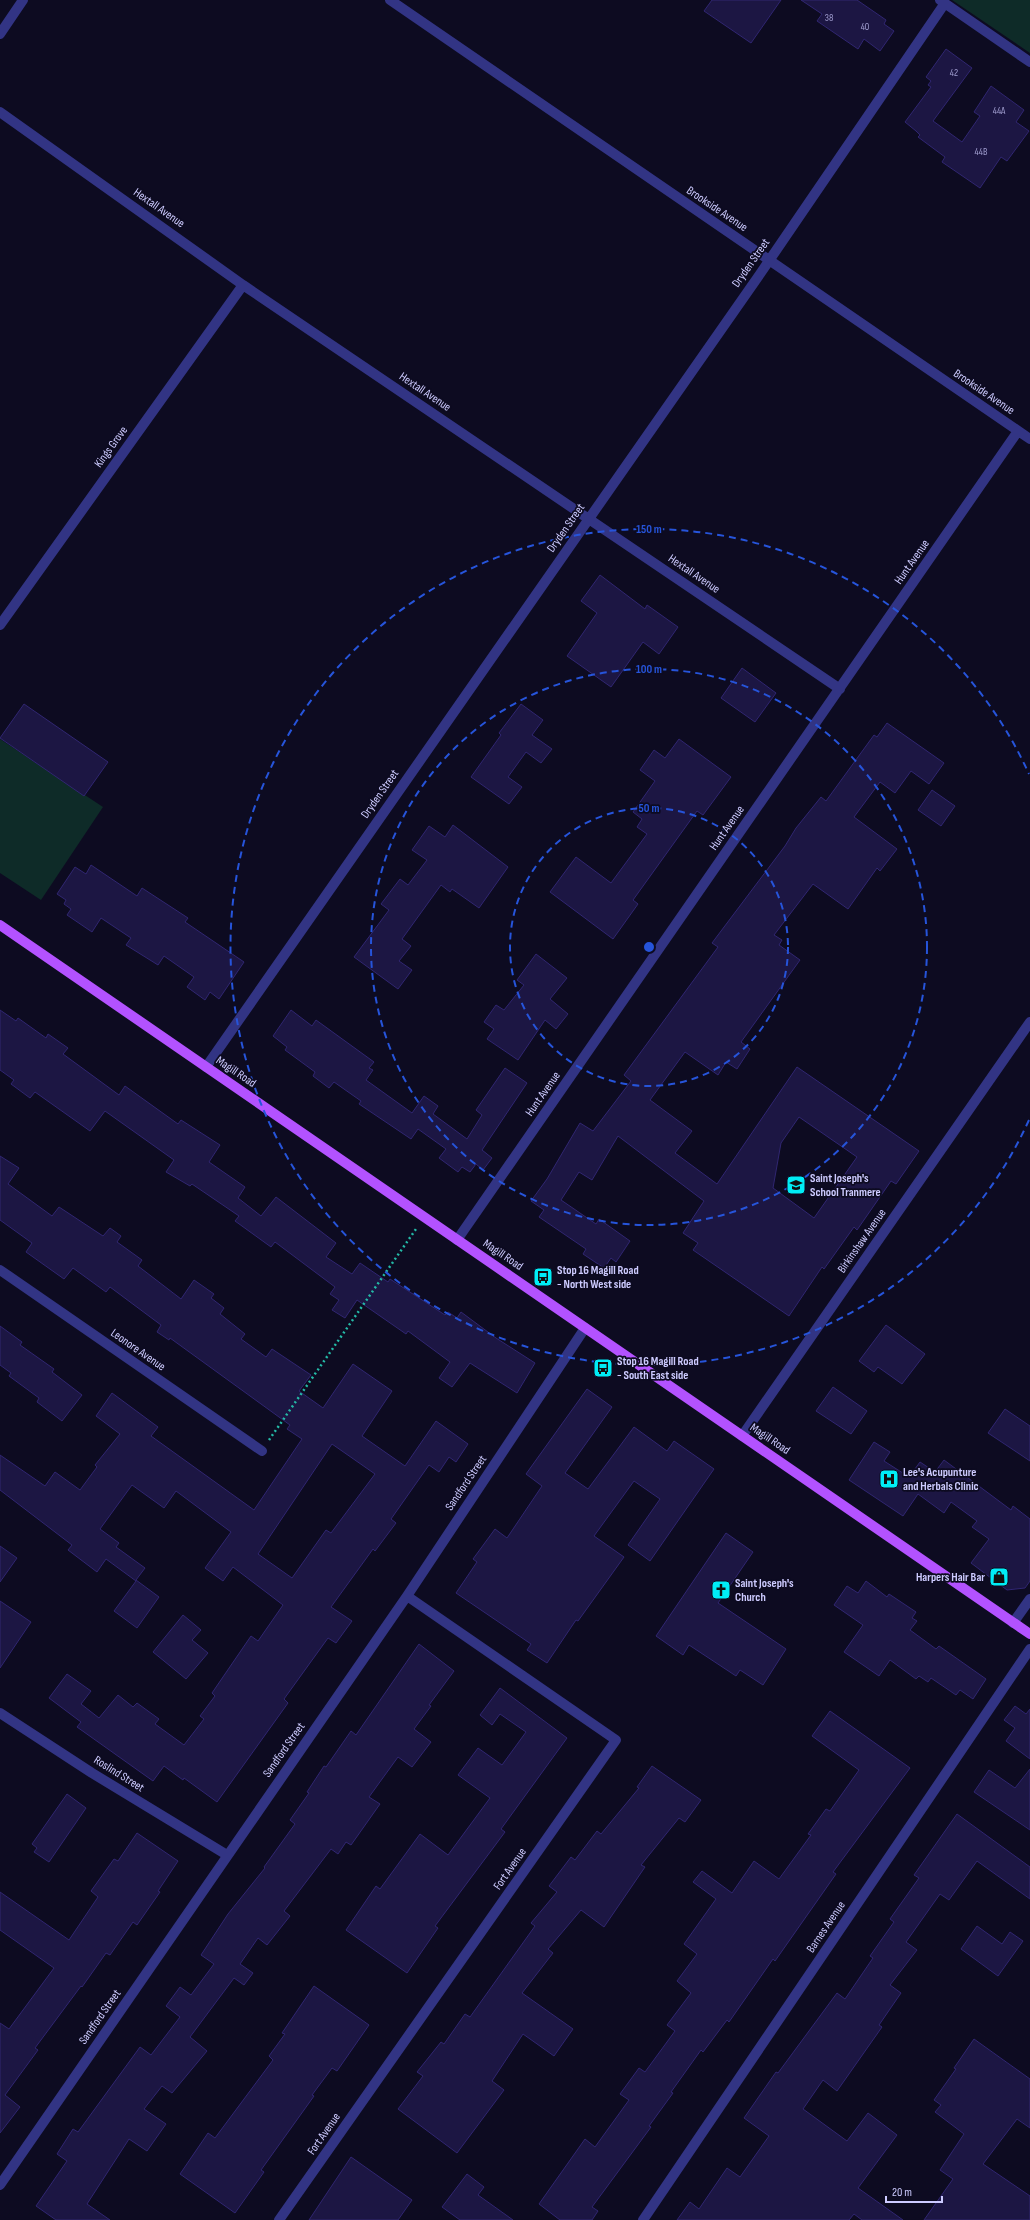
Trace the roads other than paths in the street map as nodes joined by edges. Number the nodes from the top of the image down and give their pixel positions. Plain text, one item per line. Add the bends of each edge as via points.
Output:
1 (24, 0) edge
2 (390, 0) edge
3 (943, 2) edge
4 (0, 34) edge
5 (1030, 62) edge
6 (0, 112) edge
7 (769, 260) junction
8 (244, 285) junction
9 (1018, 430) junction
10 (1030, 439) edge
11 (589, 518) junction
12 (0, 625) edge
13 (840, 689) junction
14 (0, 925) edge
15 (1030, 1022) edge
16 (206, 1067) junction
17 (457, 1240) junction
18 (0, 1270) edge
19 (585, 1328) junction
20 (742, 1436) junction
21 (262, 1451) road end
22 (407, 1596) junction
23 (1030, 1599) edge
24 (1014, 1623) junction
25 (1030, 1634) edge
26 (1030, 1649) edge
27 (0, 1713) edge
28 (227, 1855) junction
29 (0, 2185) edge
30 (279, 2220) edge
31 (643, 2220) edge

1 - 4 street
2 - 7 street, Brookside Avenue
3 - 5 street
3 - 7 street, Dryden Street
6 - 8 street, Hextall Avenue
7 - 9 street, Brookside Avenue
7 - 11 street, Dryden Street
8 - 11 street, Hextall Avenue
8 - 12 street, Kings Grove
9 - 10 street, Brookside Avenue
9 - 13 street, Hunt Avenue
11 - 13 street, Hextall Avenue
11 - 16 street, Dryden Street
13 - 17 street, Hunt Avenue
14 - 16 main road, Magill Road
15 - 20 street, Birkinshaw Avenue
16 - 17 main road, Magill Road
17 - 19 main road, Magill Road
18 - 21 street, Leonore Avenue
19 - 20 main road, Magill Road
19 - 22 street, Sandford Street
20 - 24 main road, Magill Road
22 - 28 street, Sandford Street
22 - 30 street, Fort Avenue via 616,1740
23 - 24 street
24 - 25 main road, Magill Road
26 - 31 street, Barnes Avenue
27 - 28 street, Roslind Street via 92,1773
28 - 29 street, Sandford Street

